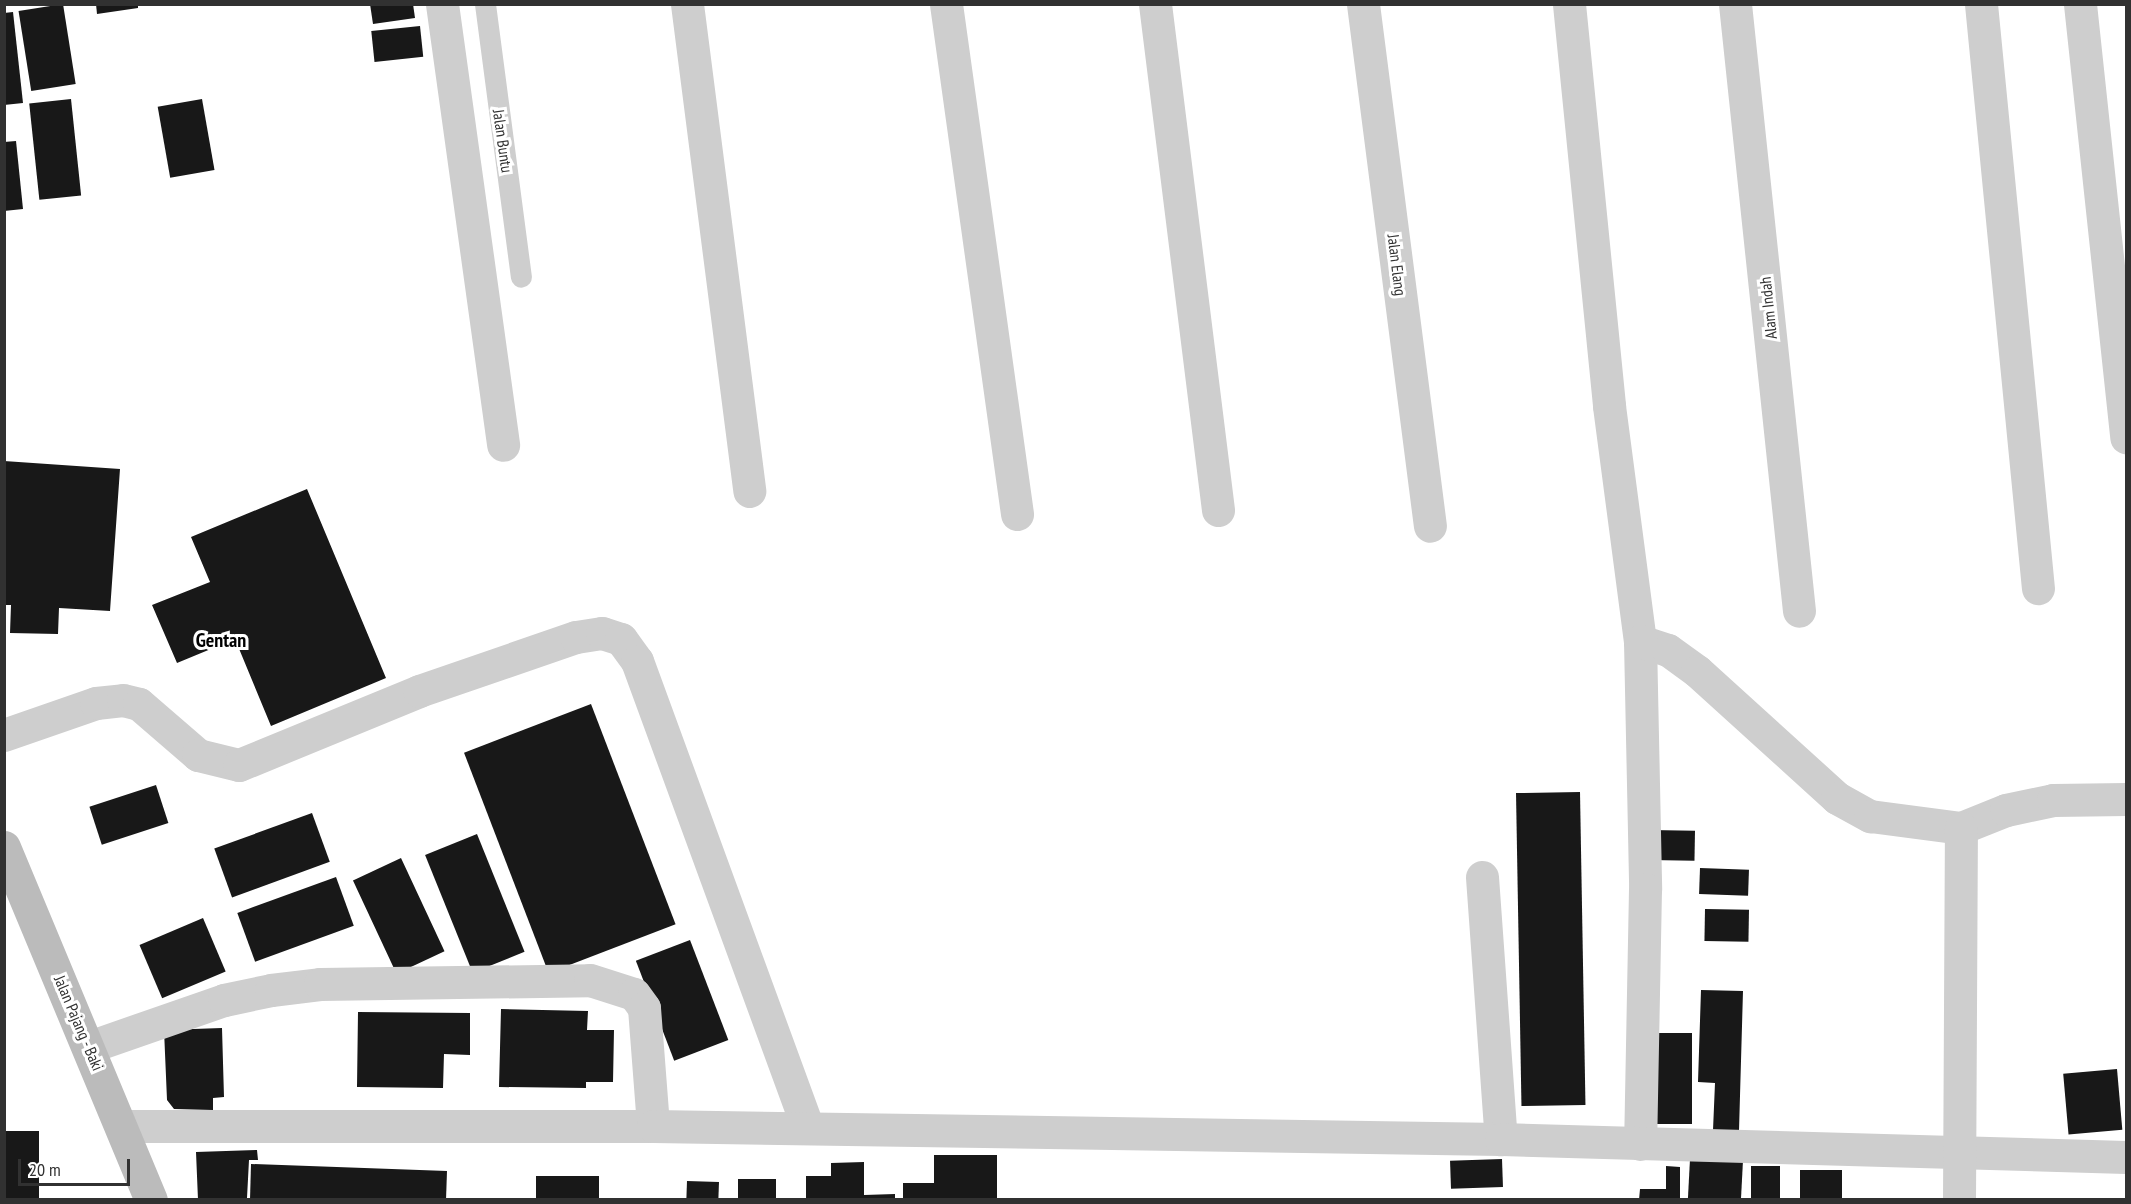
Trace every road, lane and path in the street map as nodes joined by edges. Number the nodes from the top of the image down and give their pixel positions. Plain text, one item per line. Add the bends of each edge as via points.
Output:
1 (442, 4) edge
2 (485, 4) edge
3 (687, 4) edge
4 (946, 4) edge
5 (1155, 4) edge
6 (1363, 4) edge
7 (1569, 4) edge
8 (1735, 4) edge
9 (1981, 4) edge
10 (2080, 4) edge
11 (521, 277) dead end
12 (2127, 438) edge
13 (503, 445) dead end
14 (748, 491) dead end
15 (1218, 510) dead end
16 (1017, 514) dead end
17 (1430, 525) dead end
18 (2038, 588) dead end
19 (1799, 611) dead end
20 (1641, 641) junction
21 (4, 735) edge
22 (2127, 799) edge
23 (1961, 828) junction
24 (4, 847) edge
25 (1482, 876) dead end
26 (88, 1047) junction
27 (122, 1126) junction
28 (653, 1126) junction
29 (808, 1128) junction
30 (1501, 1139) junction
31 (1640, 1144) junction
32 (1959, 1152) junction
33 (2127, 1157) edge
34 (151, 1200) edge
35 (1959, 1200) edge

1 - 13 street
2 - 11 lane, Jalan Buntu
3 - 14 street
4 - 16 street
5 - 15 street
6 - 17 street, Jalan Elang
7 - 20 street via 1609,406
8 - 19 street, Alam Indah
9 - 18 street
10 - 12 street
20 - 23 street via 1668,650 1697,671 1837,798 1870,816
20 - 31 street via 1645,889
21 - 29 street via 96,703 123,700 139,704 198,755 239,765 419,691 576,637 602,633 621,639 637,661
22 - 23 street via 2052,800 2006,810
23 - 32 street
24 - 26 main road, Jalan Pajang - Baki
25 - 30 street
26 - 27 main road, Jalan Pajang - Baki
26 - 28 street via 224,1000 280,989 590,980 634,994 644,1008
27 - 28 street
27 - 34 main road, Jalan Pajang - Baki
28 - 29 street
29 - 30 street
30 - 31 street
31 - 32 street
32 - 33 street
32 - 35 street

